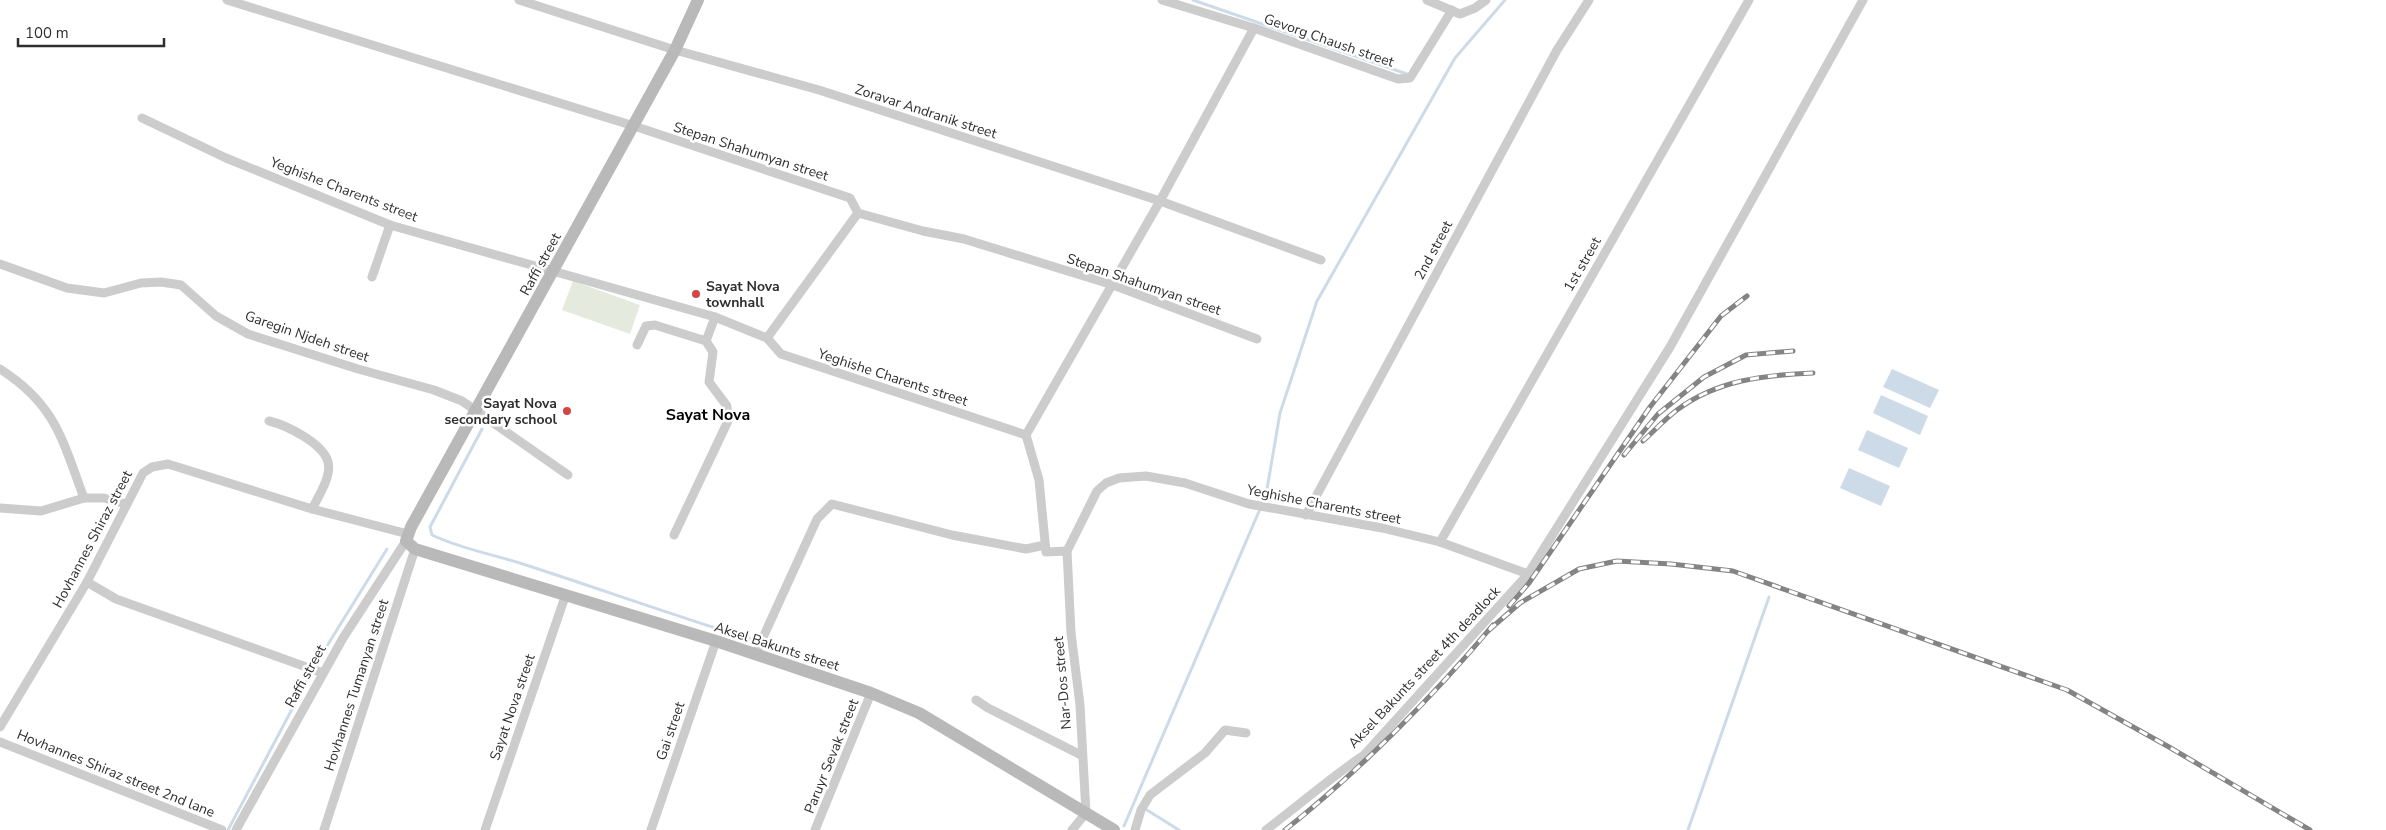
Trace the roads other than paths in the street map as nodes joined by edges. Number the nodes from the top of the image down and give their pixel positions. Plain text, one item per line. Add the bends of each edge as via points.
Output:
1 (227, 0) edge
2 (519, 0) edge
3 (698, 0) edge
4 (1162, 0) edge
5 (1428, 0) edge
6 (1486, 0) edge
7 (1589, 0) edge
8 (1748, 0) edge
9 (1863, 0) edge
10 (1452, 10) junction
11 (1254, 28) junction
12 (675, 50) junction
13 (142, 118) dead end
14 (634, 126) junction
15 (1160, 201) junction
16 (858, 214) junction
17 (390, 225) junction
18 (1321, 260) dead end
19 (0, 264) edge
20 (554, 270) junction
21 (372, 277) dead end
22 (1113, 285) junction
23 (716, 318) junction
24 (767, 338) junction
25 (1257, 339) dead end
26 (706, 341) junction
27 (637, 346) dead end
28 (0, 369) edge
29 (474, 411) junction
30 (269, 421) dead end
31 (1026, 434) junction
32 (568, 475) dead end
33 (84, 498) junction
34 (126, 504) junction
35 (0, 508) edge
36 (312, 509) junction
37 (1306, 515) junction
38 (674, 535) dead end
39 (409, 542) junction
40 (1440, 542) junction
41 (1045, 545) junction
42 (1067, 551) junction
43 (1528, 574) junction
44 (86, 582) junction
45 (566, 594) junction
46 (716, 641) junction
47 (755, 655) junction
48 (324, 673) junction
49 (871, 693) junction
50 (976, 700) dead end
51 (0, 727) edge
52 (1246, 732) dead end
53 (0, 742) edge
54 (1081, 755) junction
55 (1086, 813) junction
56 (222, 830) edge
57 (236, 830) edge
58 (324, 830) edge
59 (484, 830) edge
60 (651, 830) edge
61 (815, 830) edge
62 (1072, 830) edge
63 (1114, 830) edge
64 (1135, 830) edge
65 (1266, 830) edge

1 - 14 street, Stepan Shahumyan street
2 - 12 street, Zoravar Andranik street
3 - 12 main road, Raffi street
4 - 11 street, Gevorg Chaush street
5 - 10 street
6 - 10 street via 1460,14
7 - 37 street, 2nd street via 1557,50
8 - 40 street, 1st street
9 - 43 street, Aksel Bakunts street 4th deadlock via 1670,347
10 - 11 street, Gevorg Chaush street via 1410,78 1398,79
11 - 15 street
12 - 14 main road, Raffi street
12 - 15 street, Zoravar Andranik street via 819,90
13 - 17 street, Yeghishe Charents street via 226,158
14 - 16 street, Stepan Shahumyan street via 850,198
14 - 20 main road, Raffi street
15 - 18 street, Zoravar Andranik street
15 - 22 street
16 - 22 street, Stepan Shahumyan street via 964,239
16 - 24 street
17 - 20 street, Yeghishe Charents street
17 - 21 street
19 - 29 street, Garegin Njdeh street via 67,288 104,293 140,283 161,282 181,286 216,316 248,334 434,390 462,401
20 - 23 street, Yeghishe Charents street
20 - 29 main road, Raffi street
22 - 25 street, Stepan Shahumyan street
22 - 31 street
23 - 24 street, Yeghishe Charents street
23 - 26 street
24 - 31 street, Yeghishe Charents street via 781,354
26 - 27 street via 654,325 646,326
26 - 38 street via 713,352 709,382 727,406 728,420
28 - 33 street via 39,399 54,421
29 - 32 street, Garegin Njdeh street
29 - 39 main road, Raffi street
30 - 36 street via 299,433 323,453 328,462 326,478
31 - 41 street via 1039,480
33 - 34 street via 104,498
33 - 35 street via 41,511
34 - 36 street, Hovhannes Shiraz street via 143,473 152,467 168,464
34 - 44 street, Hovhannes Shiraz street
36 - 39 street, Hovhannes Shiraz street
37 - 40 street, Yeghishe Charents street
37 - 42 street, Yeghishe Charents street via 1249,504 1185,484 1146,476 1120,478 1106,483 1098,491
39 - 45 main road, Aksel Bakunts street
39 - 48 street, Raffi street via 343,638
39 - 58 street, Hovhannes Tumanyan street
40 - 43 street, Yeghishe Charents street
41 - 42 street via 1046,552
41 - 47 street via 1026,549 952,535 832,504 817,519
42 - 54 street, Nar-Dos street
43 - 65 street, Aksel Bakunts street 4th deadlock via 1364,755
44 - 48 street via 148,612
44 - 51 street, Hovhannes Shiraz street
45 - 46 main road, Aksel Bakunts street
45 - 59 street, Sayat Nova street
46 - 47 main road, Aksel Bakunts street
46 - 60 street, Gai street
47 - 49 main road, Aksel Bakunts street
48 - 57 street, Raffi street
49 - 55 main road, Aksel Bakunts street via 919,713
49 - 61 street, Paruyr Sevak street
50 - 54 street
52 - 64 street via 1225,730 1205,753 1150,795
53 - 56 street, Hovhannes Shiraz street 2nd lane
54 - 55 street, Nar-Dos street
55 - 62 street
55 - 63 main road, Aksel Bakunts street

